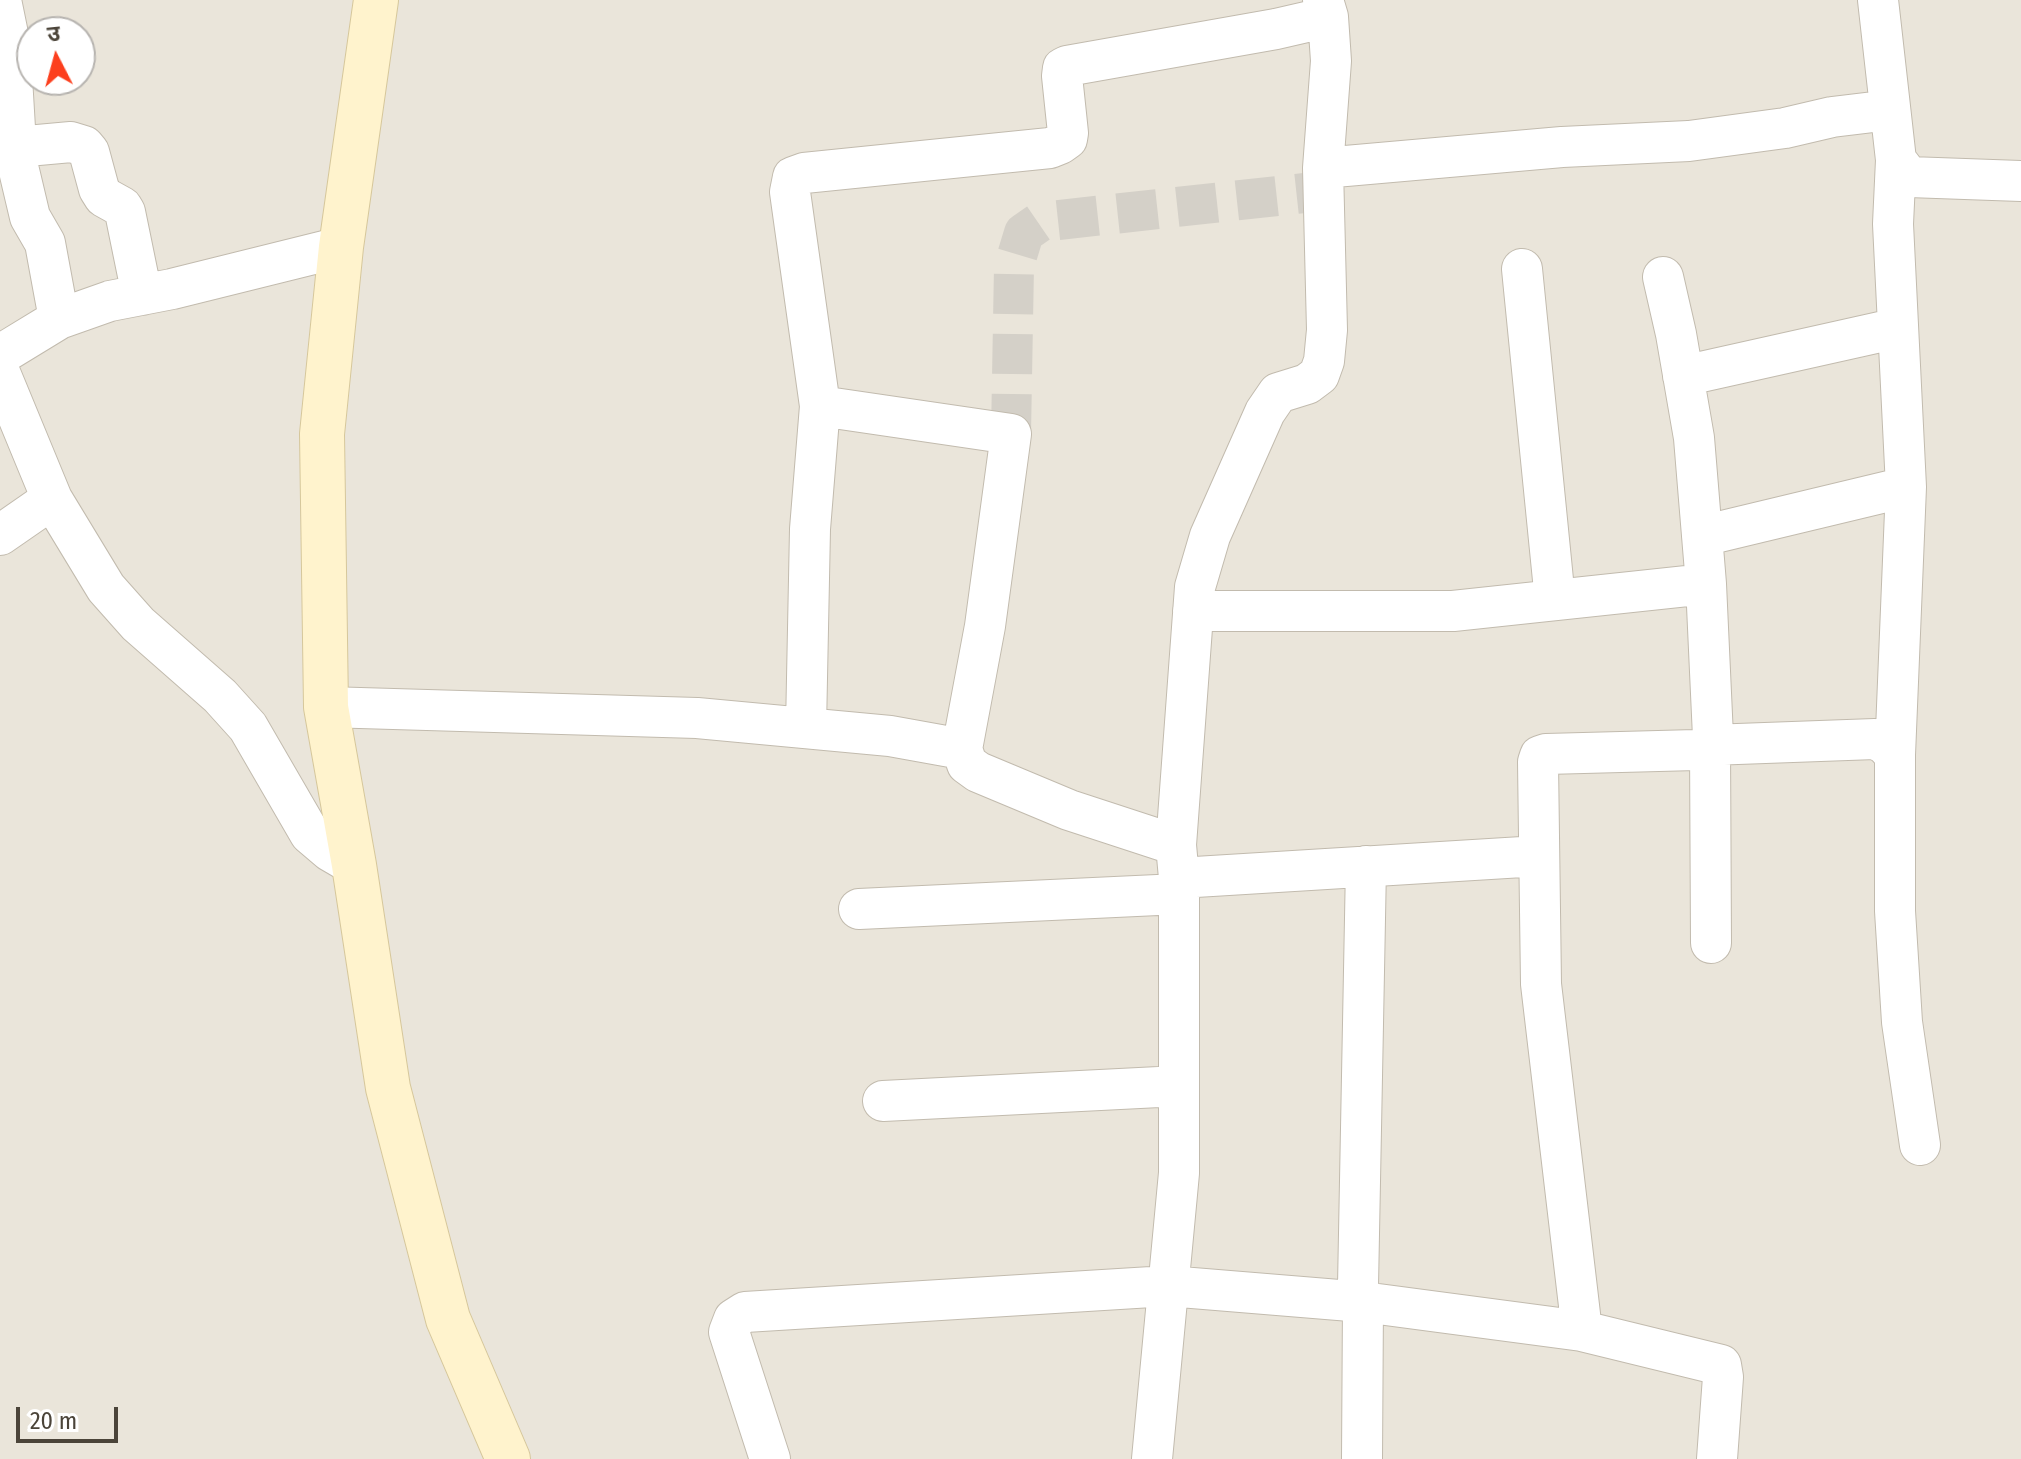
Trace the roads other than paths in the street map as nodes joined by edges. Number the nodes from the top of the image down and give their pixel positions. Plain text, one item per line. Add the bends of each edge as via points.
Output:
1 (1, 0) edge
2 (376, 0) edge
3 (1878, 0) edge
4 (1325, 9) edge
5 (1890, 110) junction
6 (16, 147) junction
7 (1896, 160) junction
8 (1323, 168) junction
9 (2021, 181) edge
10 (341, 247) junction
11 (1522, 269) dead end
12 (1663, 277) dead end
13 (142, 295) junction
14 (59, 319) junction
15 (1898, 328) junction
16 (0, 355) edge
17 (0, 373) edge
18 (1683, 376) junction
19 (820, 406) junction
20 (1906, 487) junction
21 (52, 499) junction
22 (0, 535) edge
23 (1702, 536) junction
24 (1706, 584) junction
25 (1555, 600) junction
26 (1193, 611) junction
27 (326, 707) junction
28 (806, 728) junction
29 (1710, 745) junction
30 (962, 749) junction
31 (1895, 755) junction
32 (1539, 856) junction
33 (354, 865) junction
34 (1366, 866) junction
35 (1178, 872) junction
36 (859, 909) dead end
37 (1711, 943) dead end
38 (1179, 1086) junction
39 (883, 1101) dead end
40 (1920, 1145) dead end
41 (1168, 1286) junction
42 (1363, 1302) junction
43 (1582, 1331) junction
44 (508, 1459) edge
45 (770, 1459) edge
46 (1152, 1459) edge
47 (1362, 1459) edge
48 (1717, 1459) edge

1 - 6 street via 10,44
2 - 10 street
3 - 5 street
4 - 8 street via 1331,61
4 - 19 street via 1276,29 1063,68 1068,133 1050,148 793,177 790,192
5 - 7 street
5 - 8 street via 1689,141
6 - 13 street via 71,142 84,146 104,197 125,212
6 - 14 street via 30,217 45,243
7 - 9 street via 1909,177
7 - 15 street
8 - 26 street via 1324,361 1319,375 1278,393 1265,412 1210,536
10 - 13 street
10 - 27 street via 322,434
11 - 25 street
12 - 18 street
13 - 14 street
14 - 16 street
15 - 18 street
15 - 20 street
17 - 21 street
18 - 23 street
19 - 28 street via 810,529
19 - 30 street via 1011,434
20 - 23 street
20 - 31 street
21 - 22 street
21 - 33 street via 106,588 248,727 310,834
23 - 24 street
24 - 25 street
24 - 29 street
25 - 26 street via 1453,611
26 - 35 street
27 - 28 street via 697,718
27 - 33 street
28 - 30 street
29 - 31 street via 1875,739
29 - 32 street via 1696,750 1540,756
29 - 37 street
30 - 35 street via 967,764 978,772 1069,810
31 - 40 street via 1895,911 1902,1022
32 - 34 street
32 - 43 street via 1541,984
33 - 44 street via 388,1088 448,1319
34 - 35 street
34 - 42 street via 1358,1286
35 - 36 street
35 - 38 street
38 - 39 street
38 - 41 street via 1179,1173
41 - 42 street
41 - 45 street via 745,1312 734,1319 729,1332
41 - 46 street
42 - 43 street
42 - 47 street
43 - 48 street via 1721,1365

